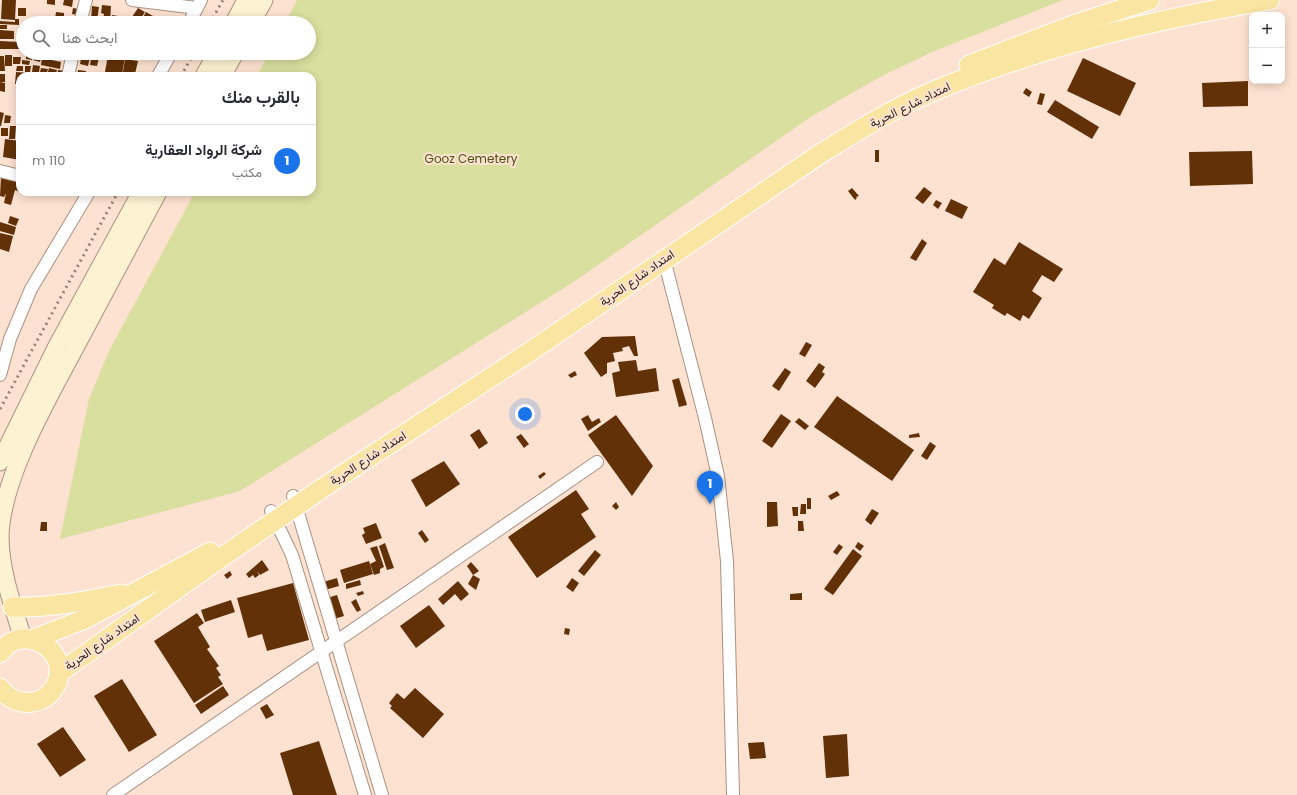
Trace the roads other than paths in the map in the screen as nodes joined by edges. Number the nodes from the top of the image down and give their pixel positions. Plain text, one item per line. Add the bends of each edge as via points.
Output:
1 (86, 0) edge
2 (132, 0) edge
3 (246, 0) edge
4 (264, 0) edge
5 (1270, 0) edge
6 (1144, 1) edge
7 (199, 4) edge
8 (82, 16) edge
9 (192, 16) edge
10 (238, 16) edge
11 (255, 16) edge
12 (71, 60) edge
13 (167, 60) edge
14 (213, 60) edge
15 (231, 60) edge
16 (69, 72) edge
17 (160, 72) edge
18 (206, 72) edge
19 (224, 72) edge
20 (0, 171) edge
21 (16, 175) edge
22 (84, 196) edge
23 (139, 196) edge
24 (156, 196) edge
25 (664, 259) junction
26 (5, 338) edge
27 (0, 375) edge
28 (0, 462) edge
29 (598, 462) dead end
30 (294, 501) junction
31 (273, 516) junction
32 (144, 589) junction
33 (13, 607) junction
34 (29, 639) junction
35 (335, 642) junction
36 (1, 647) edge
37 (321, 653) junction
38 (59, 673) junction
39 (5, 699) edge
40 (113, 795) edge
41 (365, 795) edge
42 (382, 795) edge
43 (733, 795) edge

1 - 8 street
2 - 7 street
3 - 10 main road
4 - 11 main road
5 - 25 main road, امتداد شارع الحرية via 1104,35 1030,56 934,92 870,124 820,154
6 - 30 main road via 1013,46 954,70 864,116 700,222 525,345
7 - 9 street
12 - 16 street
13 - 17 street
14 - 18 main road
15 - 19 main road
20 - 21 street
22 - 26 street
23 - 28 main road via 57,346
24 - 33 main road via 44,406 4,505 0,537
25 - 30 main road, امتداد شارع الحرية via 524,356
25 - 43 street via 718,476 727,561
26 - 27 street
29 - 35 street
30 - 31 main road
30 - 35 street
31 - 32 main road
31 - 37 street via 292,555
31 - 38 main road, امتداد شارع الحرية
32 - 33 main road via 37,608
32 - 34 main road via 85,619
33 - 34 main road
34 - 36 main road via 15,640
34 - 38 main road via 50,648 55,655
35 - 37 street
35 - 42 street
37 - 40 street
37 - 41 street
38 - 39 main road via 55,686 47,696 27,703

